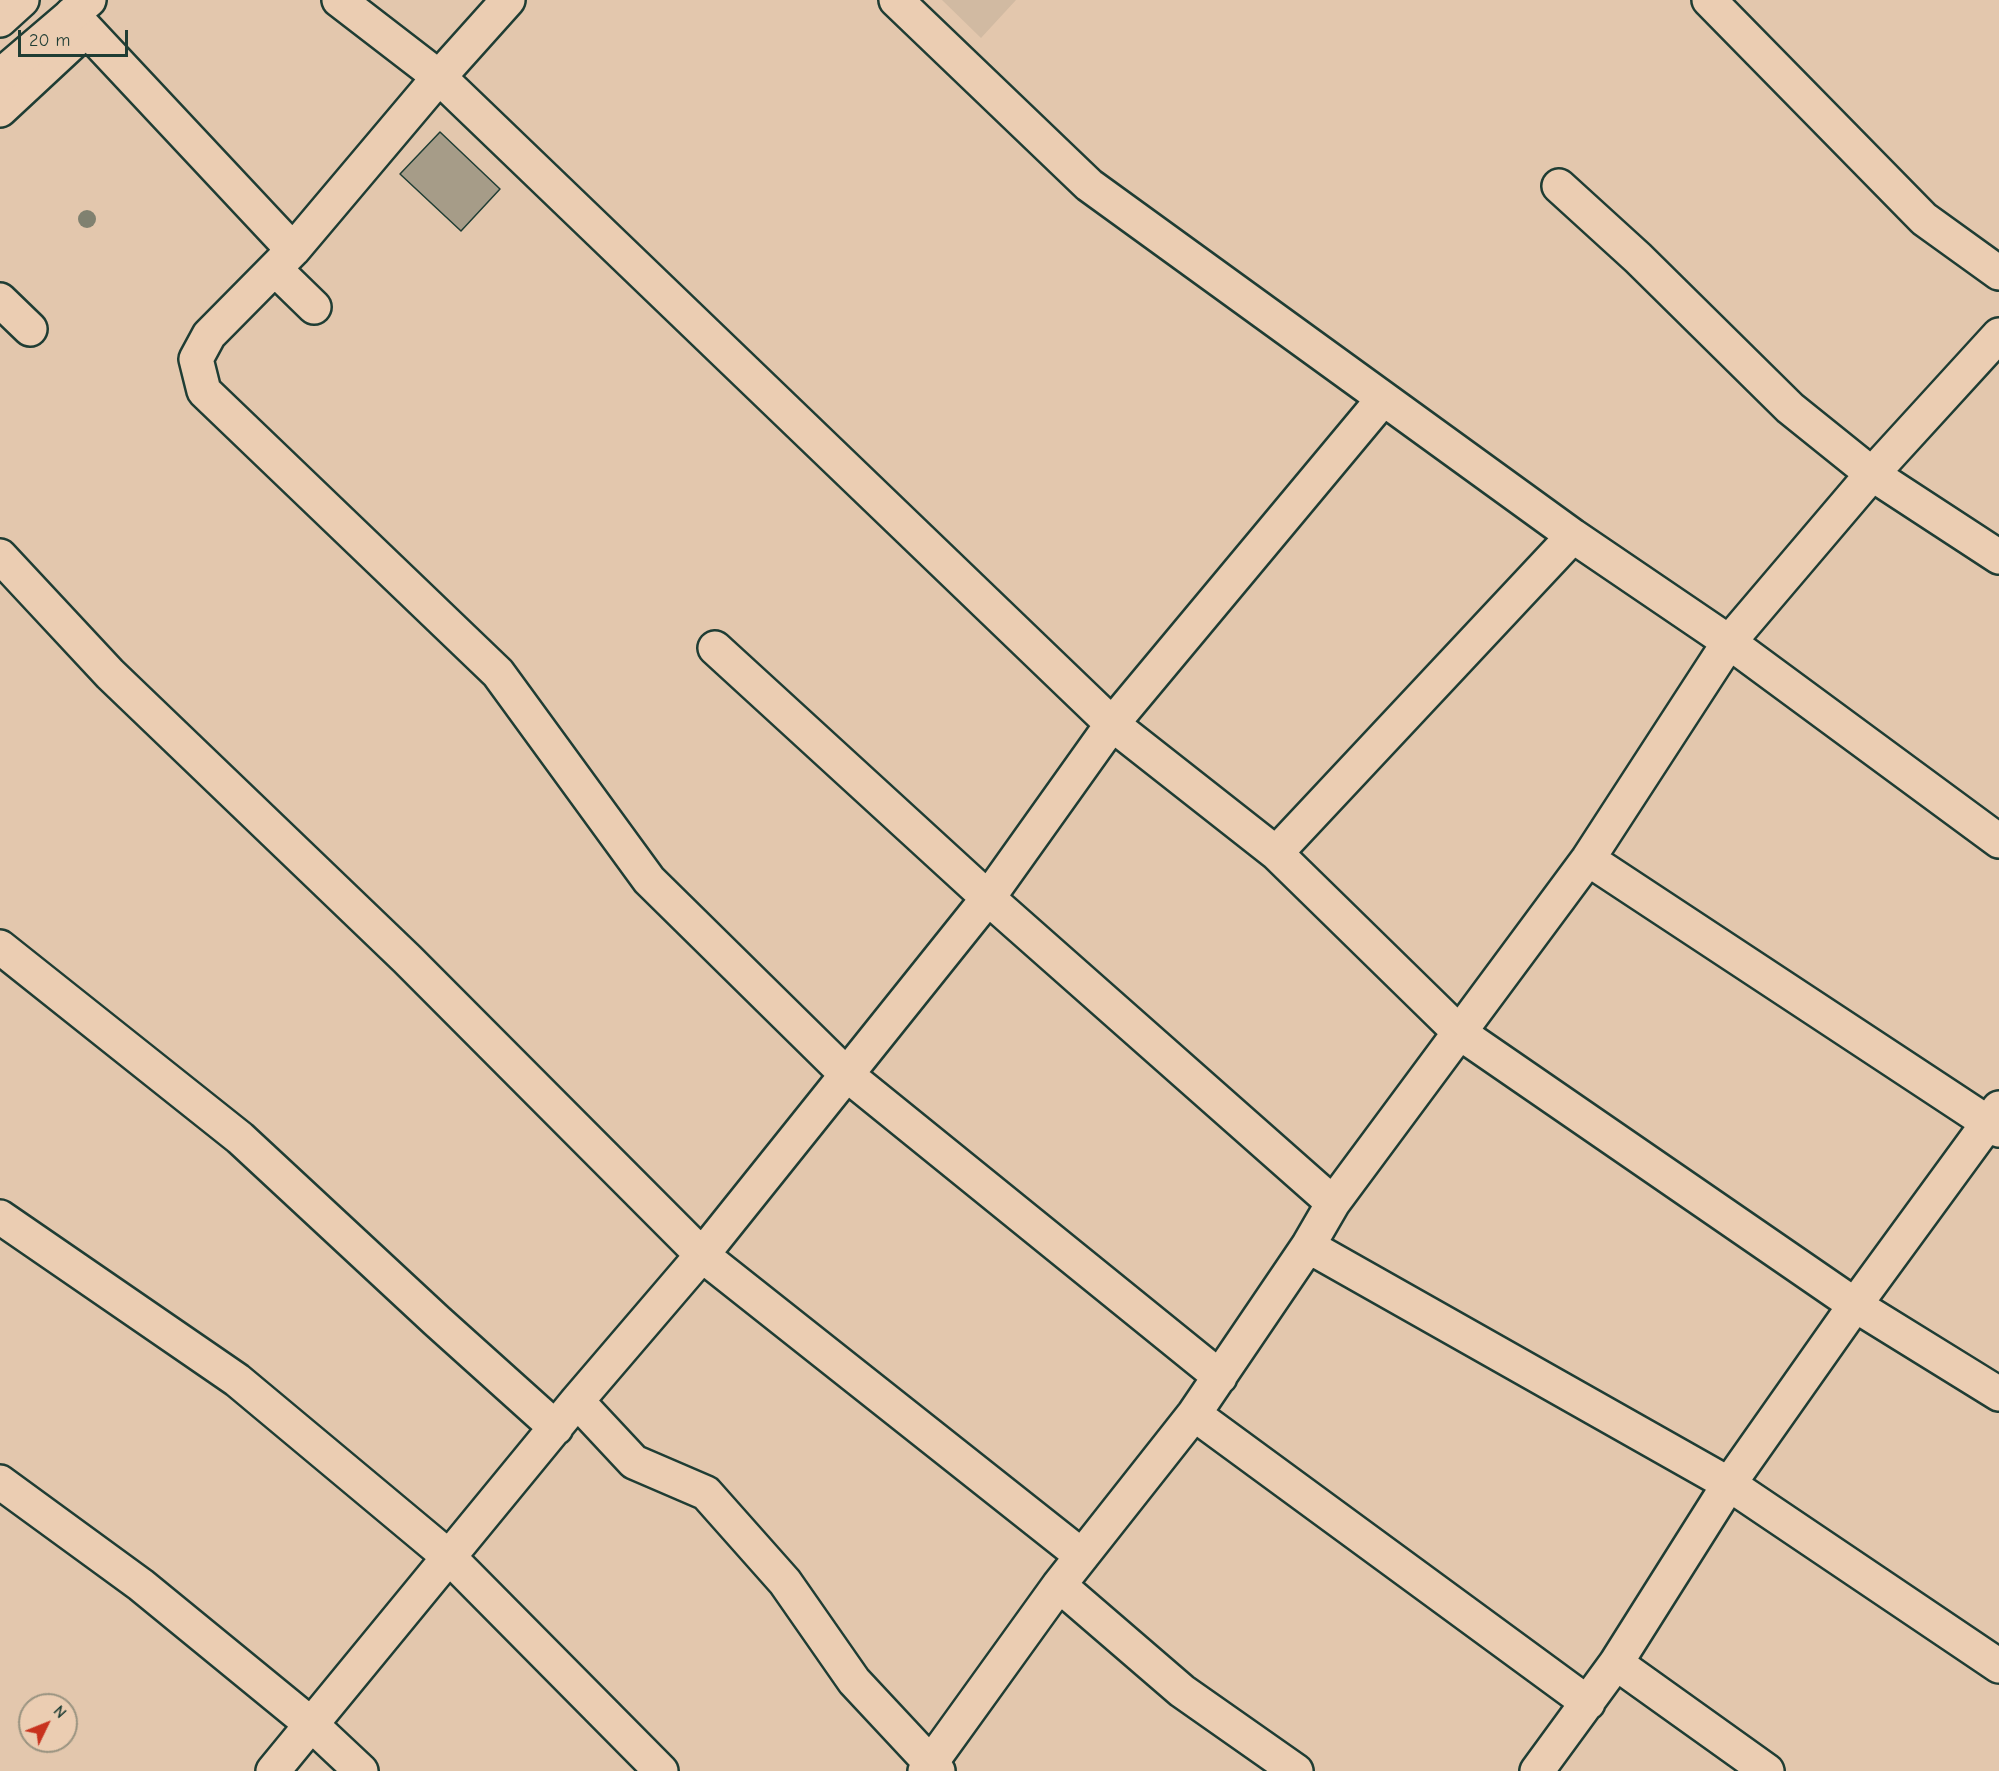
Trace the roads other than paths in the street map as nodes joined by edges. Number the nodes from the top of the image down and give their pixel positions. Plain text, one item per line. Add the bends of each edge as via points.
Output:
1 (22, 0) edge
2 (339, 0) edge
3 (508, 0) edge
4 (896, 0) edge
5 (1709, 0) edge
6 (82, 15) edge
7 (0, 20) edge
8 (0, 76) edge
9 (439, 76) junction
10 (0, 110) edge
11 (1559, 186) dead end
12 (284, 259) junction
13 (1999, 273) edge
14 (0, 300) edge
15 (315, 307) dead end
16 (30, 329) dead end
17 (1999, 335) edge
18 (1383, 399) junction
19 (1872, 474) junction
20 (1573, 536) junction
21 (0, 555) edge
22 (1999, 557) edge
23 (1729, 642) junction
24 (715, 648) dead end
25 (1112, 724) junction
26 (1999, 842) edge
27 (1276, 853) junction
28 (1588, 859) junction
29 (988, 898) junction
30 (0, 948) edge
31 (1460, 1034) junction
32 (846, 1074) junction
33 (1995, 1120) edge
34 (1333, 1203) junction
35 (0, 1217) edge
36 (1308, 1246) junction
37 (702, 1255) junction
38 (1855, 1305) junction
39 (1220, 1377) junction
40 (1999, 1394) edge
41 (577, 1401) junction
42 (1194, 1414) junction
43 (556, 1428) junction
44 (0, 1482) edge
45 (1729, 1484) junction
46 (1082, 1556) junction
47 (449, 1557) junction
48 (1059, 1585) junction
49 (1616, 1663) junction
50 (1999, 1666) edge
51 (1588, 1703) junction
52 (312, 1725) junction
53 (931, 1768) edge
54 (273, 1771) edge
55 (361, 1771) edge
56 (661, 1771) edge
57 (1296, 1771) edge
58 (1537, 1771) edge
59 (1767, 1771) edge

1 - 7 main road
2 - 9 main road
3 - 9 main road
4 - 18 main road via 1089,185
5 - 13 main road via 1924,219
6 - 8 main road
6 - 10 main road
6 - 12 main road
9 - 12 main road
9 - 25 main road
11 - 19 main road via 1790,408
12 - 15 main road
12 - 32 main road via 209,335 196,359 204,391 498,673 649,880
14 - 16 main road
17 - 19 main road
18 - 20 main road
18 - 25 main road
19 - 22 main road
19 - 23 main road
20 - 23 main road
20 - 27 main road
21 - 37 main road via 110,674 407,959
23 - 26 main road
23 - 28 main road
24 - 29 main road
25 - 27 main road
25 - 29 main road
27 - 31 main road
28 - 31 main road
28 - 33 main road
29 - 32 main road
29 - 34 main road
30 - 43 main road via 240,1138
31 - 34 main road
31 - 38 main road
32 - 37 main road
32 - 39 main road
33 - 38 main road
34 - 36 main road
35 - 47 main road via 237,1380
36 - 39 main road
36 - 45 main road
37 - 41 main road
37 - 46 main road
38 - 40 main road
38 - 45 main road
39 - 42 main road
41 - 43 main road
41 - 53 main road via 634,1462 706,1493 784,1582 854,1681
42 - 46 main road
42 - 51 main road
43 - 47 main road
44 - 52 main road via 141,1585
45 - 49 main road
45 - 50 main road
46 - 48 main road
47 - 52 main road
47 - 56 main road
48 - 53 main road
48 - 57 main road via 1182,1690
49 - 51 main road
49 - 59 main road
51 - 58 main road
52 - 54 main road
52 - 55 main road

